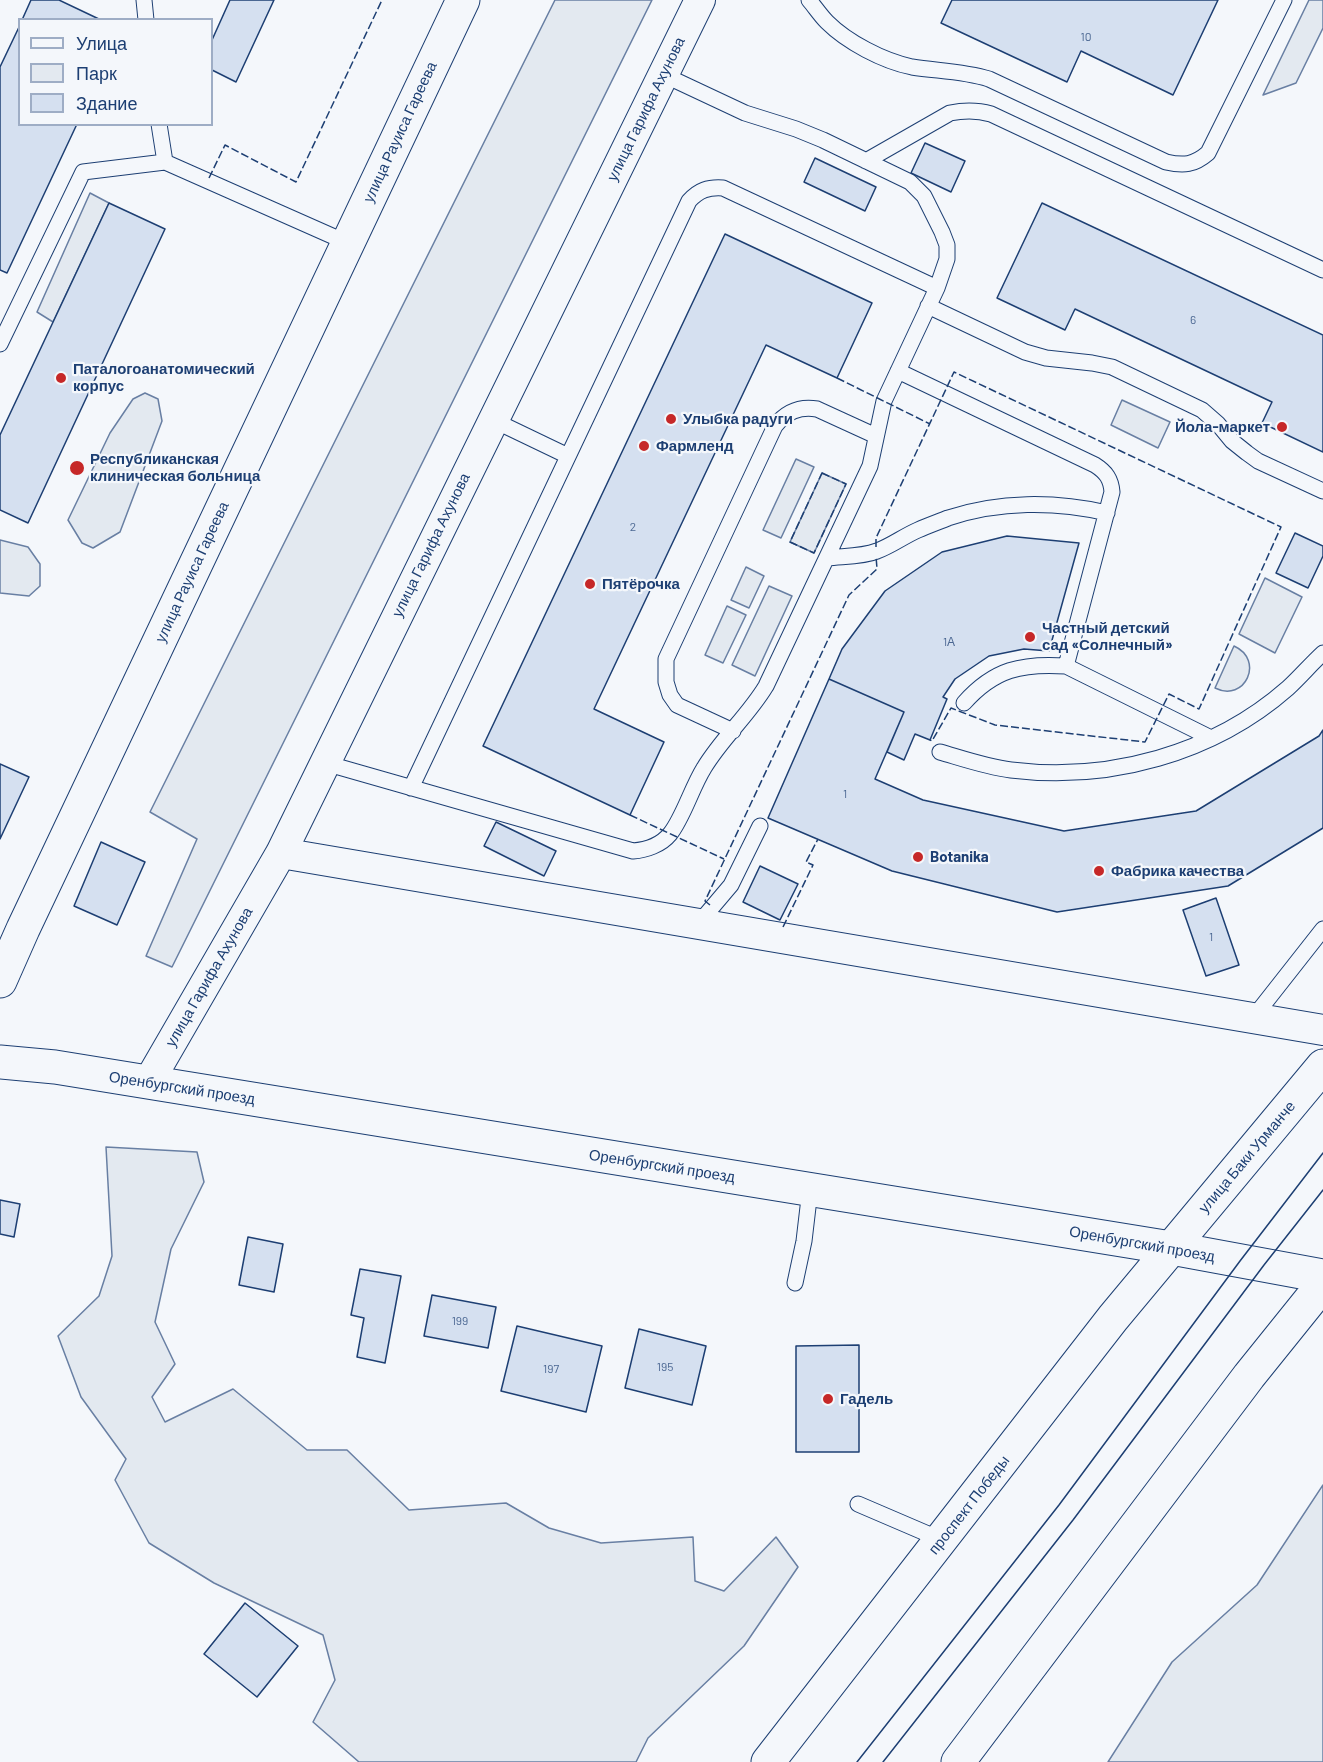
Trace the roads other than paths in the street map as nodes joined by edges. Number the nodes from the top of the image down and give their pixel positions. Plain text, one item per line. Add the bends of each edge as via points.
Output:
1 (144, 0) edge
2 (463, 0) edge
3 (700, 0) edge
4 (809, 0) edge
5 (1284, 0) edge
6 (146, 18) edge
7 (664, 75) junction
8 (159, 126) edge
9 (866, 161) junction
10 (165, 162) junction
11 (348, 243) junction
12 (1323, 270) edge
13 (937, 288) junction
14 (928, 306) junction
15 (0, 344) edge
16 (898, 371) junction
17 (493, 420) junction
18 (876, 436) junction
19 (568, 456) junction
20 (1323, 491) edge
21 (1107, 513) junction
22 (827, 558) junction
23 (1323, 653) edge
24 (1066, 666) junction
25 (963, 703) dead end
26 (732, 731) junction
27 (1211, 738) junction
28 (940, 752) dead end
29 (325, 763) junction
30 (411, 788) junction
31 (760, 826) dead end
32 (281, 853) junction
33 (698, 924) junction
34 (1323, 929) edge
35 (0, 981) edge
36 (1253, 1018) junction
37 (1323, 1030) edge
38 (0, 1062) edge
39 (1323, 1066) edge
40 (148, 1083) junction
41 (810, 1190) junction
42 (1171, 1248) junction
43 (1323, 1276) edge
44 (795, 1283) dead end
45 (1323, 1284) edge
46 (858, 1504) dead end
47 (942, 1540) junction
48 (768, 1762) edge
49 (958, 1762) edge

1 - 6 lane
2 - 11 main road, улица Рауиса Гареева
3 - 7 street, улица Гарифа Ахунова
4 - 5 lane via 841,34 885,58 989,79 1180,165 1191,164 1208,153
7 - 9 lane via 745,113 802,132
7 - 17 street, улица Гарифа Ахунова
8 - 10 lane
9 - 12 lane via 950,113 972,110 991,114
9 - 13 lane via 910,182 924,196 947,245 947,259
10 - 11 lane
10 - 15 lane via 83,172
11 - 35 main road, улица Рауиса Гареева
13 - 14 lane
13 - 19 lane via 723,188 697,192 689,201
14 - 16 lane
14 - 20 lane via 1025,352 1113,367 1202,410 1258,461
16 - 18 lane via 884,401
16 - 21 lane via 1103,470 1113,492
17 - 19 lane
17 - 29 street, улица Гарифа Ахунова
18 - 22 lane via 870,466
18 - 26 lane via 807,407 788,413 775,426 666,659 666,682 677,705
19 - 30 lane
21 - 22 lane via 1050,504 982,509 918,530 876,551
21 - 24 lane
22 - 26 lane via 766,686
23 - 27 lane via 1252,715
24 - 25 lane via 1040,664 1013,669 992,678
24 - 27 lane
26 - 30 lane via 705,766 670,834 661,843 643,850 633,851
27 - 28 lane via 1139,764 1055,773 1010,770
29 - 30 lane
29 - 32 street, улица Гарифа Ахунова
31 - 33 lane via 731,885
32 - 33 street
32 - 40 street, улица Гарифа Ахунова
33 - 36 street
34 - 36 lane
36 - 37 street
38 - 40 main road, Оренбургский проезд
39 - 42 main road, улица Баки Урманче
40 - 41 main road, Оренбургский проезд
41 - 42 main road, Оренбургский проезд
41 - 44 lane
42 - 43 main road, Оренбургский проезд
42 - 47 main road, проспект Победы
45 - 49 main road
46 - 47 lane
47 - 48 main road, проспект Победы

